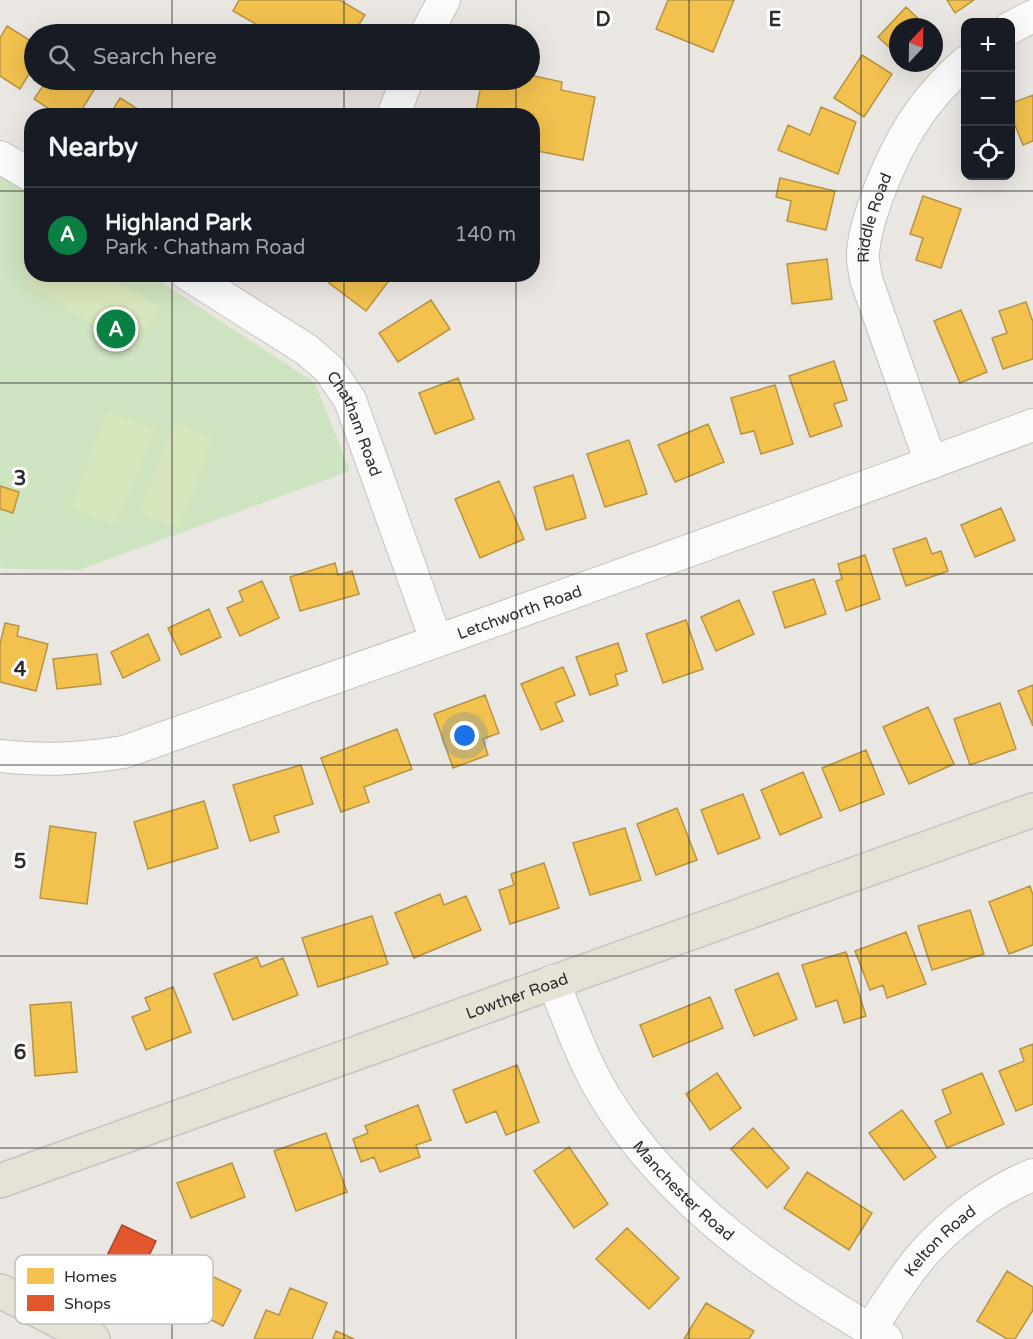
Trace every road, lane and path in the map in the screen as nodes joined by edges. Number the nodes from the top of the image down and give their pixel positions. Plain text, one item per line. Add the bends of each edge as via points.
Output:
1 (444, 0) edge
2 (1033, 16) edge
3 (431, 24) edge
4 (1015, 26) edge
5 (961, 66) edge
6 (403, 90) edge
7 (396, 108) edge
8 (0, 157) edge
9 (24, 171) edge
10 (200, 282) edge
11 (1033, 426) edge
12 (931, 463) junction
13 (436, 640) junction
14 (0, 756) edge
15 (1033, 810) edge
16 (553, 981) junction
17 (1033, 1175) edge
18 (0, 1181) edge
19 (0, 1291) edge
20 (15, 1299) edge
21 (64, 1324) edge
22 (878, 1334) edge
23 (93, 1339) edge

1 - 3 street
2 - 4 street
5 - 12 street, Riddle Road via 921,110 891,160 866,229 863,255 866,279
6 - 7 street
8 - 9 street
10 - 13 street, Chatham Road via 307,350 338,381 350,400
11 - 12 street, Letchworth Road
12 - 13 street, Letchworth Road
13 - 14 street, Letchworth Road via 123,752 75,759
15 - 16 main road, Lowther Road
16 - 18 main road, Lowther Road
16 - 22 street, Manchester Road via 586,1064 604,1096 660,1171 738,1244
17 - 22 street, Kelton Road via 989,1197 946,1231 918,1261
19 - 20 main road
21 - 23 main road

